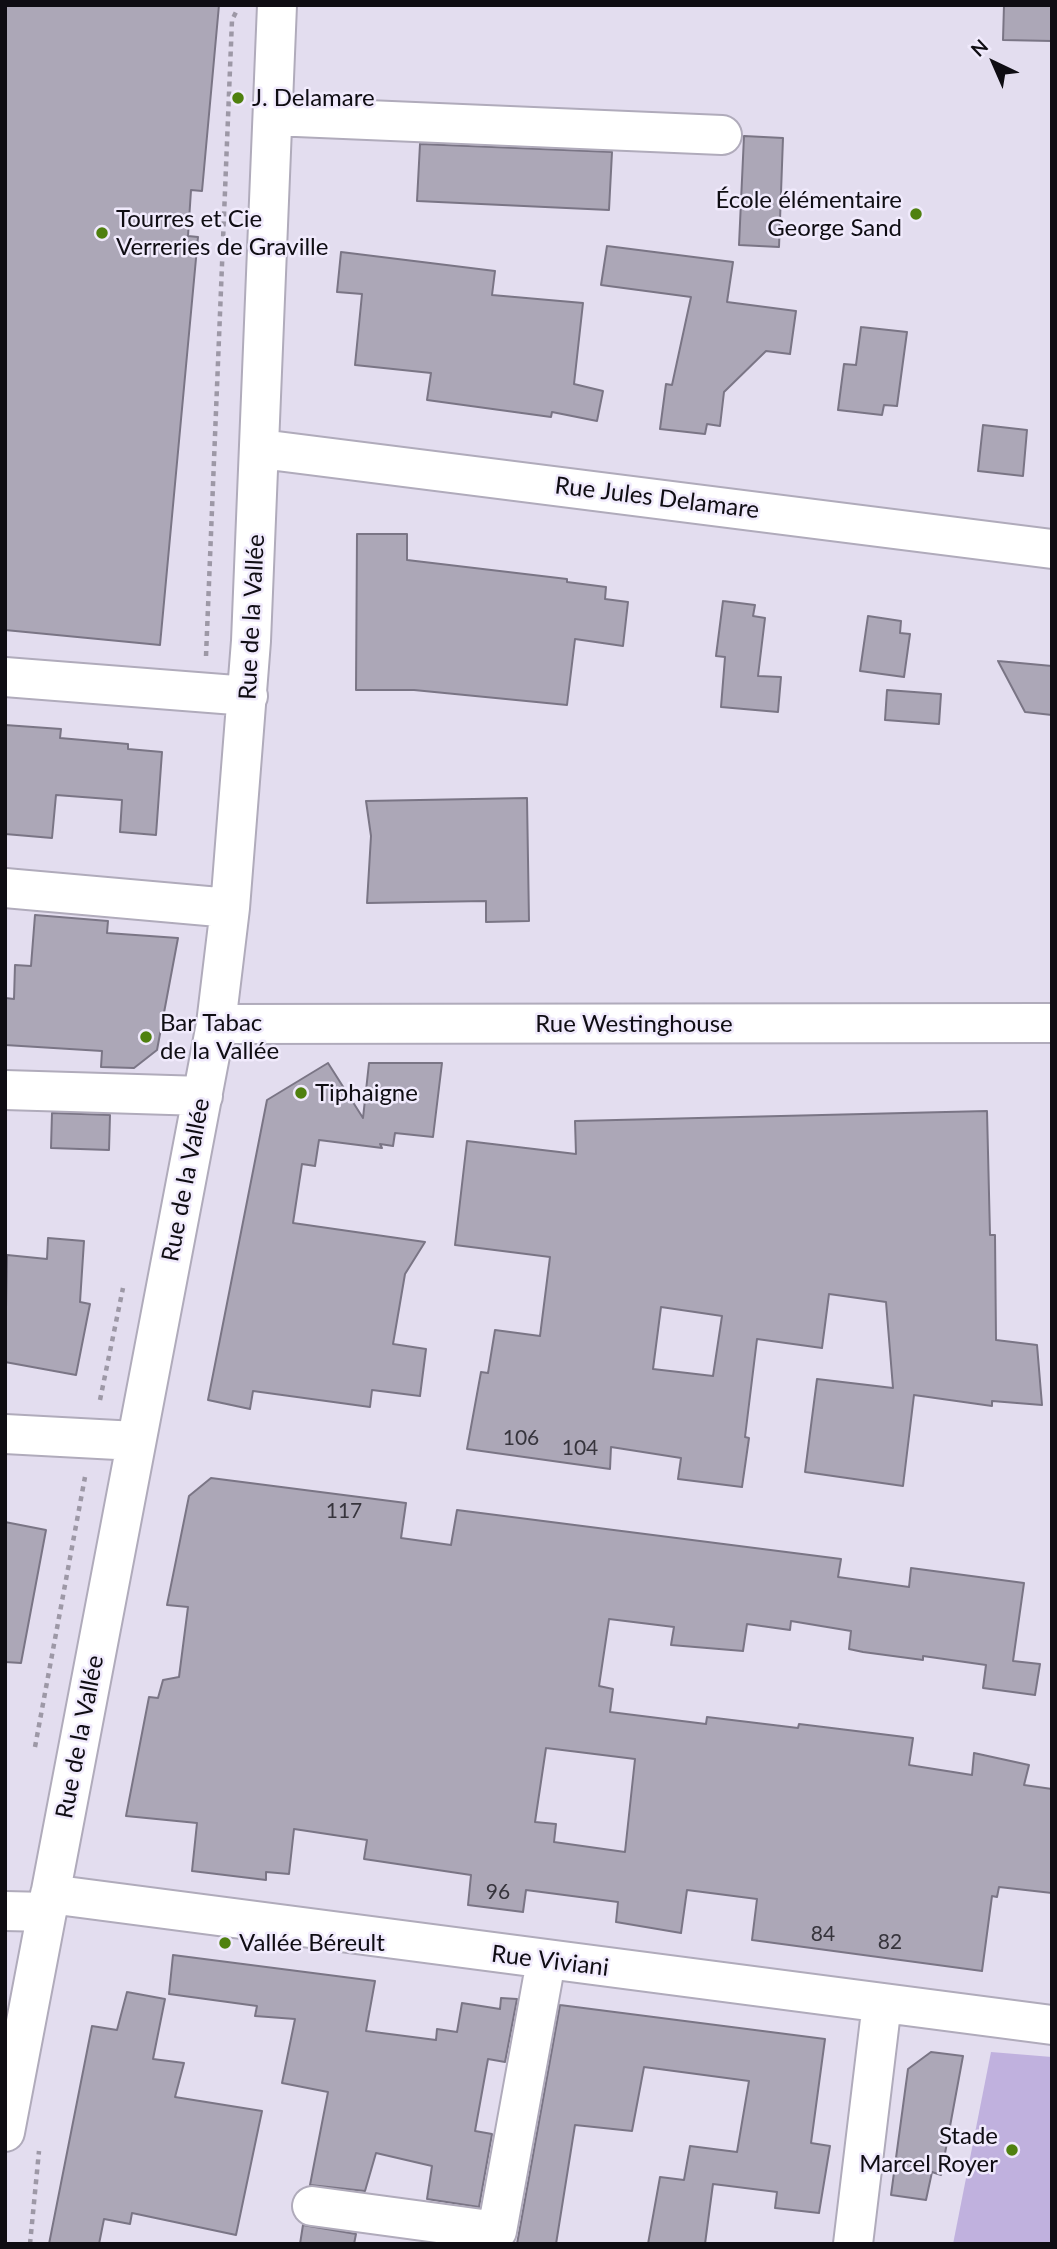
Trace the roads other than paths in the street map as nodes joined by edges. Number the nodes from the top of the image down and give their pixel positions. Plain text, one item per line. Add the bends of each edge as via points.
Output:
1 (277, 5) edge
2 (273, 116) junction
3 (722, 135) dead end
4 (261, 449) junction
5 (1052, 549) edge
6 (5, 677) edge
7 (248, 696) junction
8 (5, 888) edge
9 (230, 908) junction
10 (1052, 1023) edge
11 (216, 1024) junction
12 (5, 1090) edge
13 (202, 1096) junction
14 (5, 1434) edge
15 (136, 1441) junction
16 (48, 1903) junction
17 (5, 1911) edge
18 (546, 1961) junction
19 (882, 2003) junction
20 (1052, 2025) edge
21 (5, 2132) edge
22 (312, 2206) dead end
23 (853, 2244) edge

1 - 2 street, Rue de la Vallée
2 - 3 street
2 - 4 street, Rue de la Vallée
4 - 5 street, Rue Jules Delamare
4 - 7 street, Rue de la Vallée
6 - 7 street
7 - 9 street, Rue de la Vallée
8 - 9 street
9 - 11 street, Rue de la Vallée
10 - 11 street, Rue Westinghouse
11 - 13 street, Rue de la Vallée
12 - 13 street
13 - 15 street, Rue de la Vallée
14 - 15 street
15 - 16 street, Rue de la Vallée
16 - 17 street, Rue Viviani
16 - 18 street, Rue Viviani
16 - 21 street, Rue de la Vallée
18 - 19 street, Rue Viviani
18 - 22 street via 497,2231
19 - 20 street, Rue Viviani
19 - 23 street

